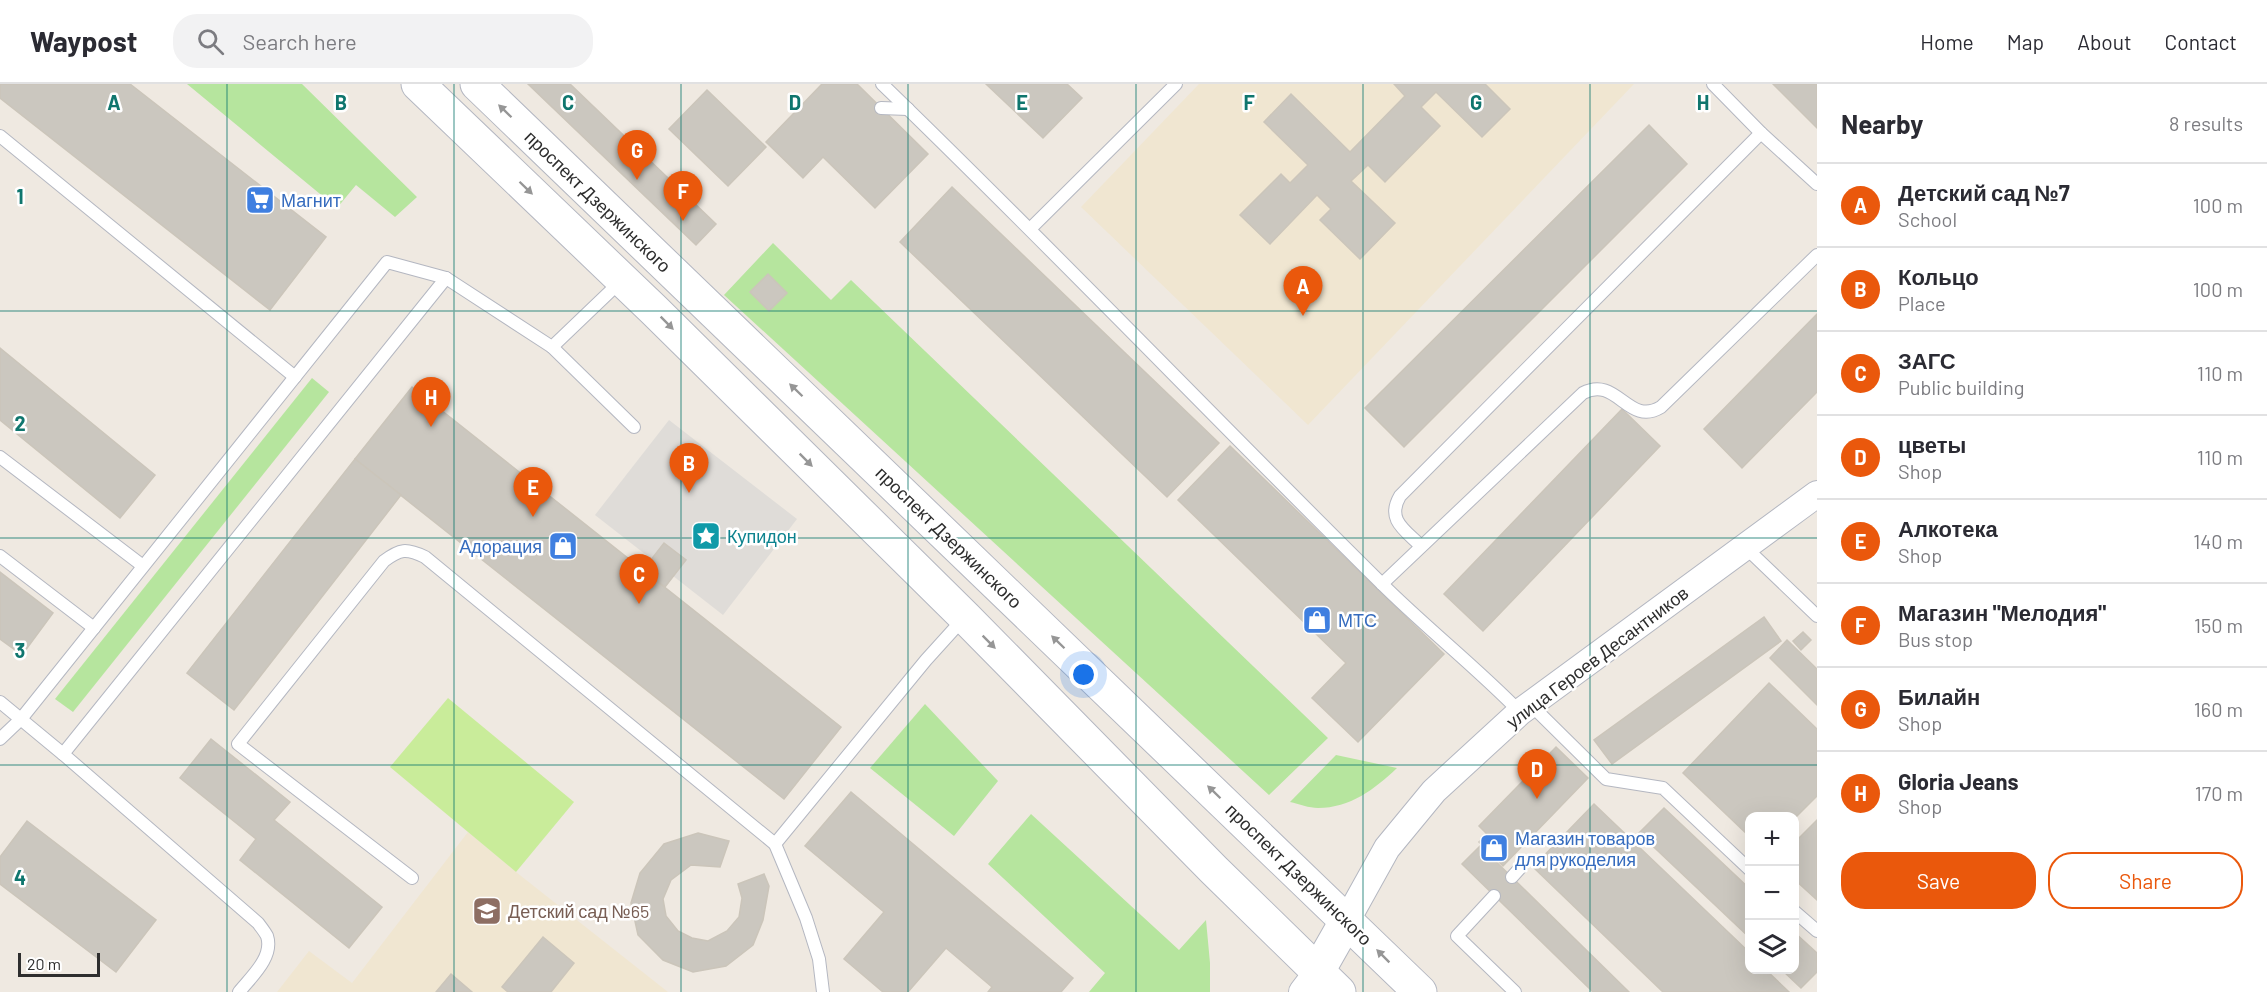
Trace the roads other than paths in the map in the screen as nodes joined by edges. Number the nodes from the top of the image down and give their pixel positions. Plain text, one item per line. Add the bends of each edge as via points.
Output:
1 (418, 84) edge
2 (477, 84) edge
3 (882, 84) edge
4 (1176, 84) edge
5 (1713, 84) edge
6 (881, 108) dead end
7 (908, 109) junction
8 (1761, 133) junction
9 (0, 136) edge
10 (1817, 184) edge
11 (1030, 229) junction
12 (1817, 255) edge
13 (446, 278) junction
14 (622, 280) junction
15 (552, 347) junction
16 (295, 377) junction
17 (634, 427) dead end
18 (0, 457) edge
19 (1817, 494) edge
20 (1421, 546) junction
21 (1745, 547) junction
22 (0, 556) edge
23 (143, 566) junction
24 (1382, 584) junction
25 (1817, 616) edge
26 (965, 617) junction
27 (94, 628) junction
28 (0, 702) edge
29 (1525, 708) junction
30 (21, 719) junction
31 (0, 739) edge
32 (63, 754) junction
33 (775, 844) junction
34 (1745, 866) edge
35 (1521, 867) dead end
36 (1512, 877) dead end
37 (412, 878) dead end
38 (1494, 896) dead end
39 (1799, 915) edge
40 (1347, 920) junction
41 (1817, 931) edge
42 (1320, 985) edge
43 (239, 992) edge
44 (823, 992) edge
45 (1420, 992) edge
46 (1515, 992) edge

1 -> 14 street
40 -> 2 street, проспект Дзержинского
3 - 7 lane
4 - 11 lane
5 - 8 lane
6 - 7 lane
7 - 11 lane
8 - 10 lane
8 - 20 lane via 1400,496 1395,517
9 - 16 lane
11 - 24 lane
12 - 20 lane via 1661,407 1643,413 1601,388 1583,393
13 - 15 lane
13 - 16 lane via 387,262
13 - 32 lane
14 - 15 lane
14 -> 26 street
15 - 17 lane
16 - 23 lane
18 - 23 lane
19 - 21 street, улица Героев Десантников
20 - 24 lane
21 - 25 lane
21 - 29 street, улица Героев Десантников
22 - 27 lane
23 - 27 lane
24 - 29 lane
26 - 33 lane
26 -> 42 street via 1214,870
27 - 30 lane
28 - 30 lane
29 - 34 lane via 1606,779 1663,788
29 - 40 street, улица Героев Десантников via 1434,791 1387,848
30 - 31 lane
30 - 32 lane
32 - 43 lane via 258,923 267,936 268,950 262,964
33 - 37 lane via 434,564 411,550 396,552 384,561 238,744
33 - 44 lane via 806,918 819,959
35 - 36 lane
38 - 46 lane via 1457,936
39 - 41 lane
40 - 42 street, улица Героев Десантников
45 -> 40 street, проспект Дзержинского

